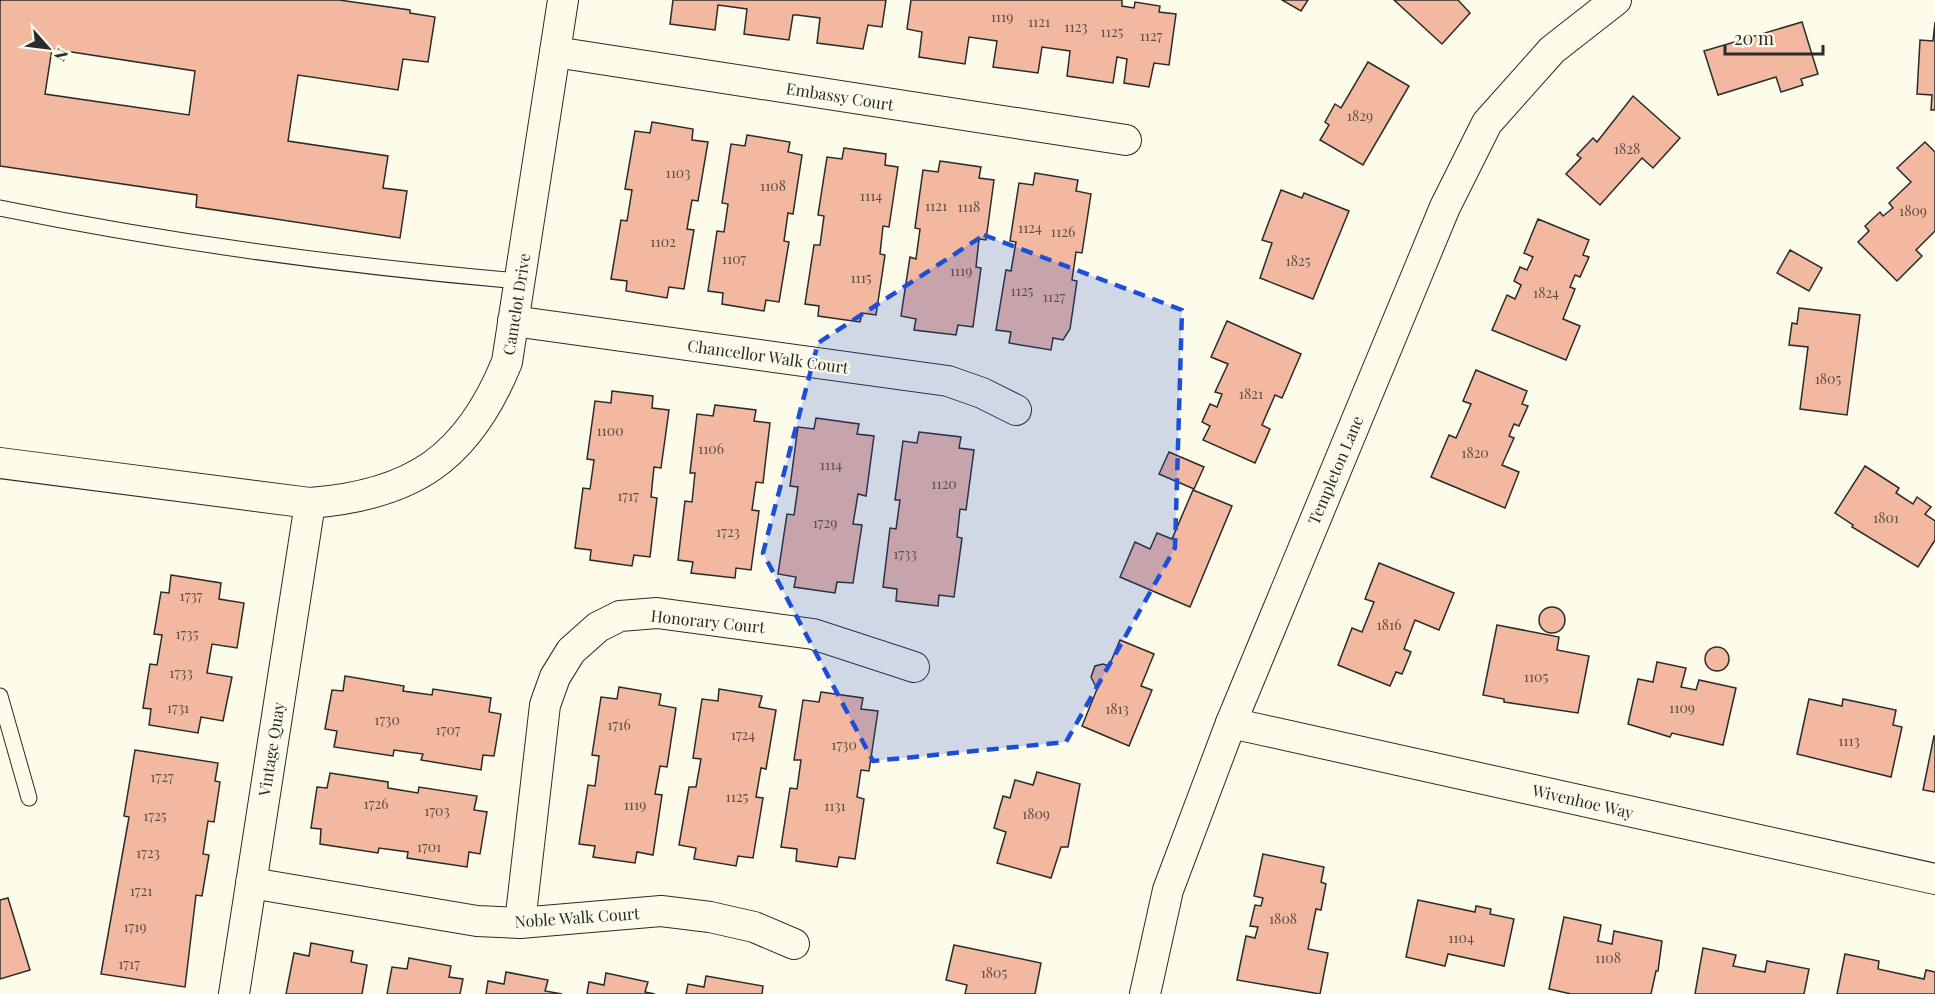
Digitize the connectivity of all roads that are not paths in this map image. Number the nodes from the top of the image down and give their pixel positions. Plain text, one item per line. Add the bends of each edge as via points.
1 (563, 0) edge
2 (1616, 0) edge
3 (555, 52) junction
4 (1126, 140) dead end
5 (0, 208) edge
6 (519, 281) junction
7 (513, 321) junction
8 (1016, 411) dead end
9 (0, 463) edge
10 (310, 503) junction
11 (914, 667) dead end
12 (0, 696) edge
13 (1231, 723) junction
14 (30, 798) dead end
15 (1935, 879) edge
16 (251, 883) junction
17 (520, 923) junction
18 (794, 944) dead end
19 (234, 994) edge
20 (1145, 994) edge

1 - 3 street, Camelot Drive
2 - 13 street, Templeton Lane via 1552,50 1487,123 1445,207
3 - 4 street, Embassy Court
3 - 6 street, Camelot Drive
5 - 6 lane via 231,249
6 - 7 street, Camelot Drive
7 - 8 street, Chancellor Walk Court via 948,381
7 - 10 street, Camelot Drive via 507,362 492,398 470,430 443,458 417,476 382,492 351,500
9 - 10 street, Camelot Drive
10 - 16 street, Vintage Quay
11 - 17 street, Honorary Court via 813,634 657,613 620,616 598,627 572,651 555,676 545,705
12 - 14 lane
13 - 15 street, Wivenhoe Way
13 - 20 street, Templeton Lane via 1168,890
16 - 17 street, Noble Walk Court via 477,921
16 - 19 street, Vintage Quay
17 - 18 street, Noble Walk Court via 661,911 710,916 754,927

